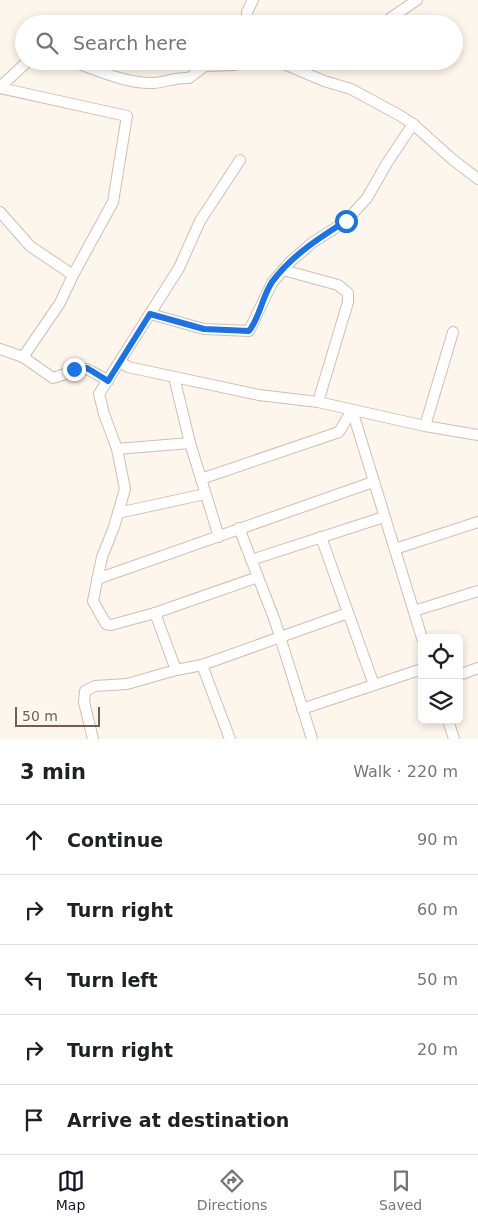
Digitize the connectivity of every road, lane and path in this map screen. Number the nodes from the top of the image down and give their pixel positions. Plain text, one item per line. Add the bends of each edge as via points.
1 (253, 0) edge
2 (417, 0) edge
3 (247, 15) edge
4 (395, 15) edge
5 (18, 70) edge
6 (99, 70) edge
7 (200, 70) edge
8 (298, 70) edge
9 (0, 87) edge
10 (413, 124) junction
11 (240, 160) dead end
12 (478, 178) edge
13 (0, 212) edge
14 (283, 270) junction
15 (72, 274) junction
16 (150, 314) junction
17 (453, 332) dead end
18 (0, 349) edge
19 (23, 357) junction
20 (121, 362) junction
21 (174, 377) junction
22 (108, 381) junction
23 (318, 402) junction
24 (352, 410) junction
25 (425, 426) junction
26 (478, 435) edge
27 (190, 443) junction
28 (117, 449) junction
29 (201, 479) junction
30 (374, 482) junction
31 (205, 494) junction
32 (118, 513) junction
33 (384, 517) junction
34 (478, 522) edge
35 (239, 528) junction
36 (219, 536) junction
37 (321, 537) junction
38 (395, 549) junction
39 (251, 560) junction
40 (258, 577) junction
41 (97, 580) junction
42 (478, 591) edge
43 (414, 611) junction
44 (155, 613) junction
45 (348, 613) junction
46 (421, 634) edge
47 (280, 637) junction
48 (202, 665) junction
49 (478, 668) edge
50 (176, 670) junction
51 (418, 671) edge
52 (463, 674) edge
53 (374, 685) junction
54 (302, 709) junction
55 (449, 724) edge
56 (93, 739) edge
57 (230, 739) edge
58 (312, 739) edge
59 (454, 739) edge

1 - 3 street
2 - 4 street
5 - 9 street
6 - 7 street via 129,80 154,82 189,78
8 - 10 street via 351,88
9 - 15 street via 127,116 113,202
10 - 12 street via 452,160
10 - 14 street via 362,203 346,221 312,243
11 - 16 street via 200,221 179,268
13 - 15 street via 30,246
14 - 16 street via 272,283 252,328 245,332 198,328
14 - 23 street via 338,284 348,293
15 - 19 street via 60,303
16 - 20 street
17 - 25 street
18 - 19 street
19 - 22 street via 54,378 74,369 87,368
20 - 21 street
20 - 22 street
21 - 23 street via 259,395
21 - 27 street
22 - 28 street via 99,394
23 - 24 street
24 - 25 street
24 - 29 street via 340,432
24 - 30 street
25 - 26 street
27 - 28 street
27 - 29 street
28 - 32 street via 125,489
29 - 31 street
30 - 33 street
30 - 35 street
31 - 32 street
31 - 36 street
32 - 41 street
33 - 37 street
33 - 38 street
34 - 38 street
35 - 36 street
35 - 39 street
36 - 41 street
37 - 39 street
37 - 45 street
38 - 43 street
39 - 40 street
40 - 44 street
40 - 47 street
41 - 44 street via 93,601 106,624
42 - 43 street
43 - 46 street
44 - 50 street
45 - 47 street
45 - 53 street
47 - 48 street
47 - 54 street
48 - 50 street
48 - 57 street
49 - 52 street
50 - 56 street via 127,684 95,686 85,691 84,702
51 - 53 street
53 - 54 street
54 - 58 street
55 - 59 street

